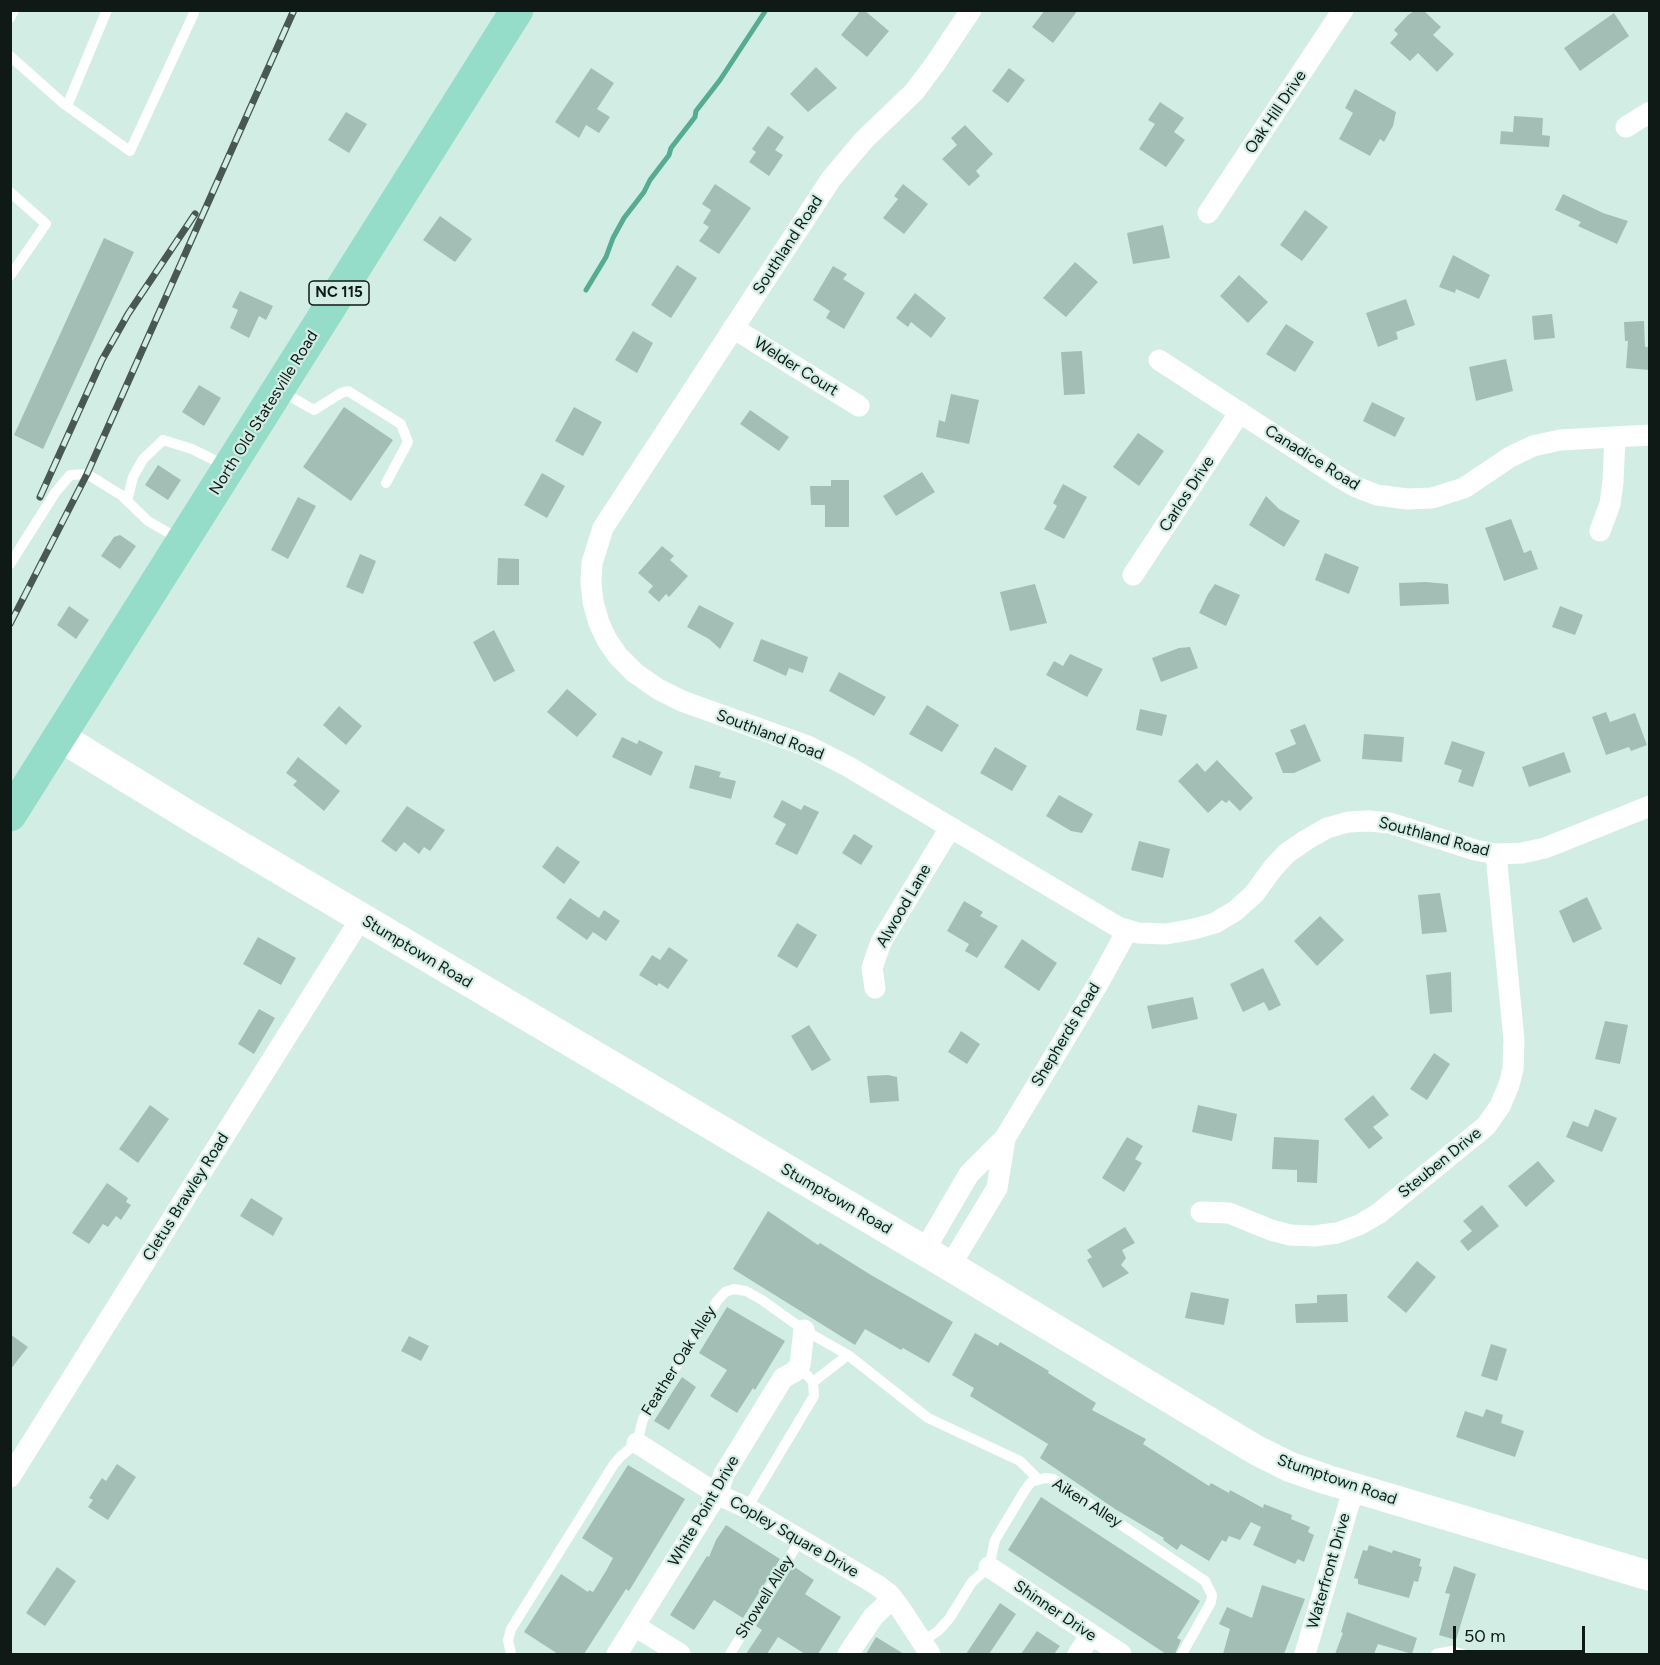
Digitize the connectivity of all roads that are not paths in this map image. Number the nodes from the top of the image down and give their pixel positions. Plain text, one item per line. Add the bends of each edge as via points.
1 (14, 10) edge
2 (107, 10) edge
3 (517, 10) edge
4 (971, 10) edge
5 (1343, 10) edge
6 (194, 13) dead end
7 (10, 18) edge
8 (10, 56) edge
9 (67, 106) junction
10 (1650, 112) edge
11 (1626, 128) dead end
12 (10, 192) edge
13 (1208, 213) dead end
14 (10, 276) edge
15 (733, 328) junction
16 (1159, 360) dead end
17 (279, 389) junction
18 (859, 406) dead end
19 (1240, 412) junction
20 (1650, 435) edge
21 (1615, 437) junction
22 (229, 468) junction
23 (386, 483) dead end
24 (127, 501) junction
25 (1600, 531) dead end
26 (183, 541) junction
27 (10, 564) edge
28 (1133, 575) dead end
29 (60, 737) junction
30 (1650, 806) edge
31 (10, 815) edge
32 (950, 828) junction
33 (1496, 854) junction
34 (361, 918) junction
35 (1127, 931) junction
36 (874, 988) dead end
37 (1005, 1138) junction
38 (1201, 1212) dead end
39 (924, 1251) junction
40 (950, 1266) junction
41 (804, 1330) junction
42 (848, 1355) junction
43 (803, 1377) junction
44 (637, 1443) junction
45 (10, 1477) edge
46 (1038, 1479) junction
47 (1354, 1488) junction
48 (717, 1494) junction
49 (747, 1508) junction
50 (800, 1540) junction
51 (989, 1567) junction
52 (1650, 1576) edge
53 (892, 1599) junction
54 (635, 1626) junction
55 (1091, 1635) junction
56 (926, 1648) edge
57 (511, 1654) edge
58 (617, 1654) edge
59 (681, 1654) edge
60 (730, 1654) edge
61 (848, 1654) edge
62 (1078, 1654) edge
63 (1121, 1654) edge
64 (1182, 1654) edge
65 (1305, 1654) edge
66 (1436, 1654) edge
67 (1463, 1654) edge

1 - 7 lane
2 - 9 lane
3 - 17 main road, North Old Statesville Road / NC 115
4 - 15 street, Southland Road via 914,92 864,140 831,179
5 - 13 street, Oak Hill Drive
6 - 9 lane via 130,151
8 - 9 lane
10 - 11 street
12 - 14 lane via 46,224
15 - 18 street, Welder Court
15 - 32 street, Southland Road via 603,528 591,582 599,623 618,656 658,689 810,747
16 - 19 street, Canadice Road
17 - 22 main road, North Old Statesville Road / NC 115
17 - 23 lane via 314,410 348,391 401,424 408,442
19 - 21 street, Canadice Road via 1356,487 1407,499 1432,498 1464,488 1533,447 1560,440
19 - 28 street, Carlos Drive
20 - 21 street, Canadice Road
21 - 25 street via 1614,482
22 - 24 lane via 218,460 163,440 143,459
22 - 26 main road, North Old Statesville Road / NC 115
24 - 26 lane via 148,521
24 - 27 lane via 87,474 70,475
26 - 29 main road, North Old Statesville Road / NC 115
29 - 31 main road, North Old Statesville Road / NC 115
29 - 34 street, Stumptown Road
30 - 33 street, Southland Road via 1545,848
32 - 35 street, Southland Road
32 - 36 street, Alwood Lane via 881,942 872,968
33 - 35 street, Southland Road via 1390,823 1348,822 1327,828 1287,853 1254,894 1215,923 1166,934
33 - 38 street, Steuben Drive via 1514,1040 1513,1069 1500,1106 1486,1126 1378,1214 1337,1233 1290,1235 1229,1213
34 - 39 street, Stumptown Road
34 - 45 street, Cletus Brawley Road
35 - 37 street, Shepherds Road
37 - 39 street, Shepherds Road via 969,1174
37 - 40 street, Shepherds Road via 997,1188
39 - 40 street, Stumptown Road
40 - 47 street, Stumptown Road via 1256,1450 1290,1467
41 - 42 lane, Feather Oak Alley
41 - 43 street, White Point Drive via 800,1365
41 - 44 lane, Feather Oak Alley via 746,1291 725,1292 643,1419
42 - 43 lane
42 - 46 lane, Feather Oak Alley via 928,1418 1020,1461
43 - 48 street, White Point Drive via 783,1378 724,1474
43 - 49 lane, White Point Drive via 814,1396
44 - 48 street, Copley Square Drive
44 - 57 lane via 614,1464 511,1629
46 - 51 lane, Aiken Alley via 1025,1490 995,1540
46 - 64 lane, Aiken Alley via 1053,1479 1205,1581 1211,1602
47 - 52 street, Stumptown Road
47 - 65 street, Waterfront Drive
48 - 49 street, Copley Square Drive
48 - 54 street, White Point Drive
49 - 50 street, Copley Square Drive
50 - 53 street, Copley Square Drive via 877,1585
50 - 60 lane, Showell Alley
51 - 55 street, Shinner Drive
51 - 56 lane via 972,1582
53 - 56 street, Copley Square Drive
53 - 61 street via 873,1617
54 - 58 street, White Point Drive
54 - 59 street
55 - 62 street
55 - 63 street, Shinner Drive
66 - 67 lane

